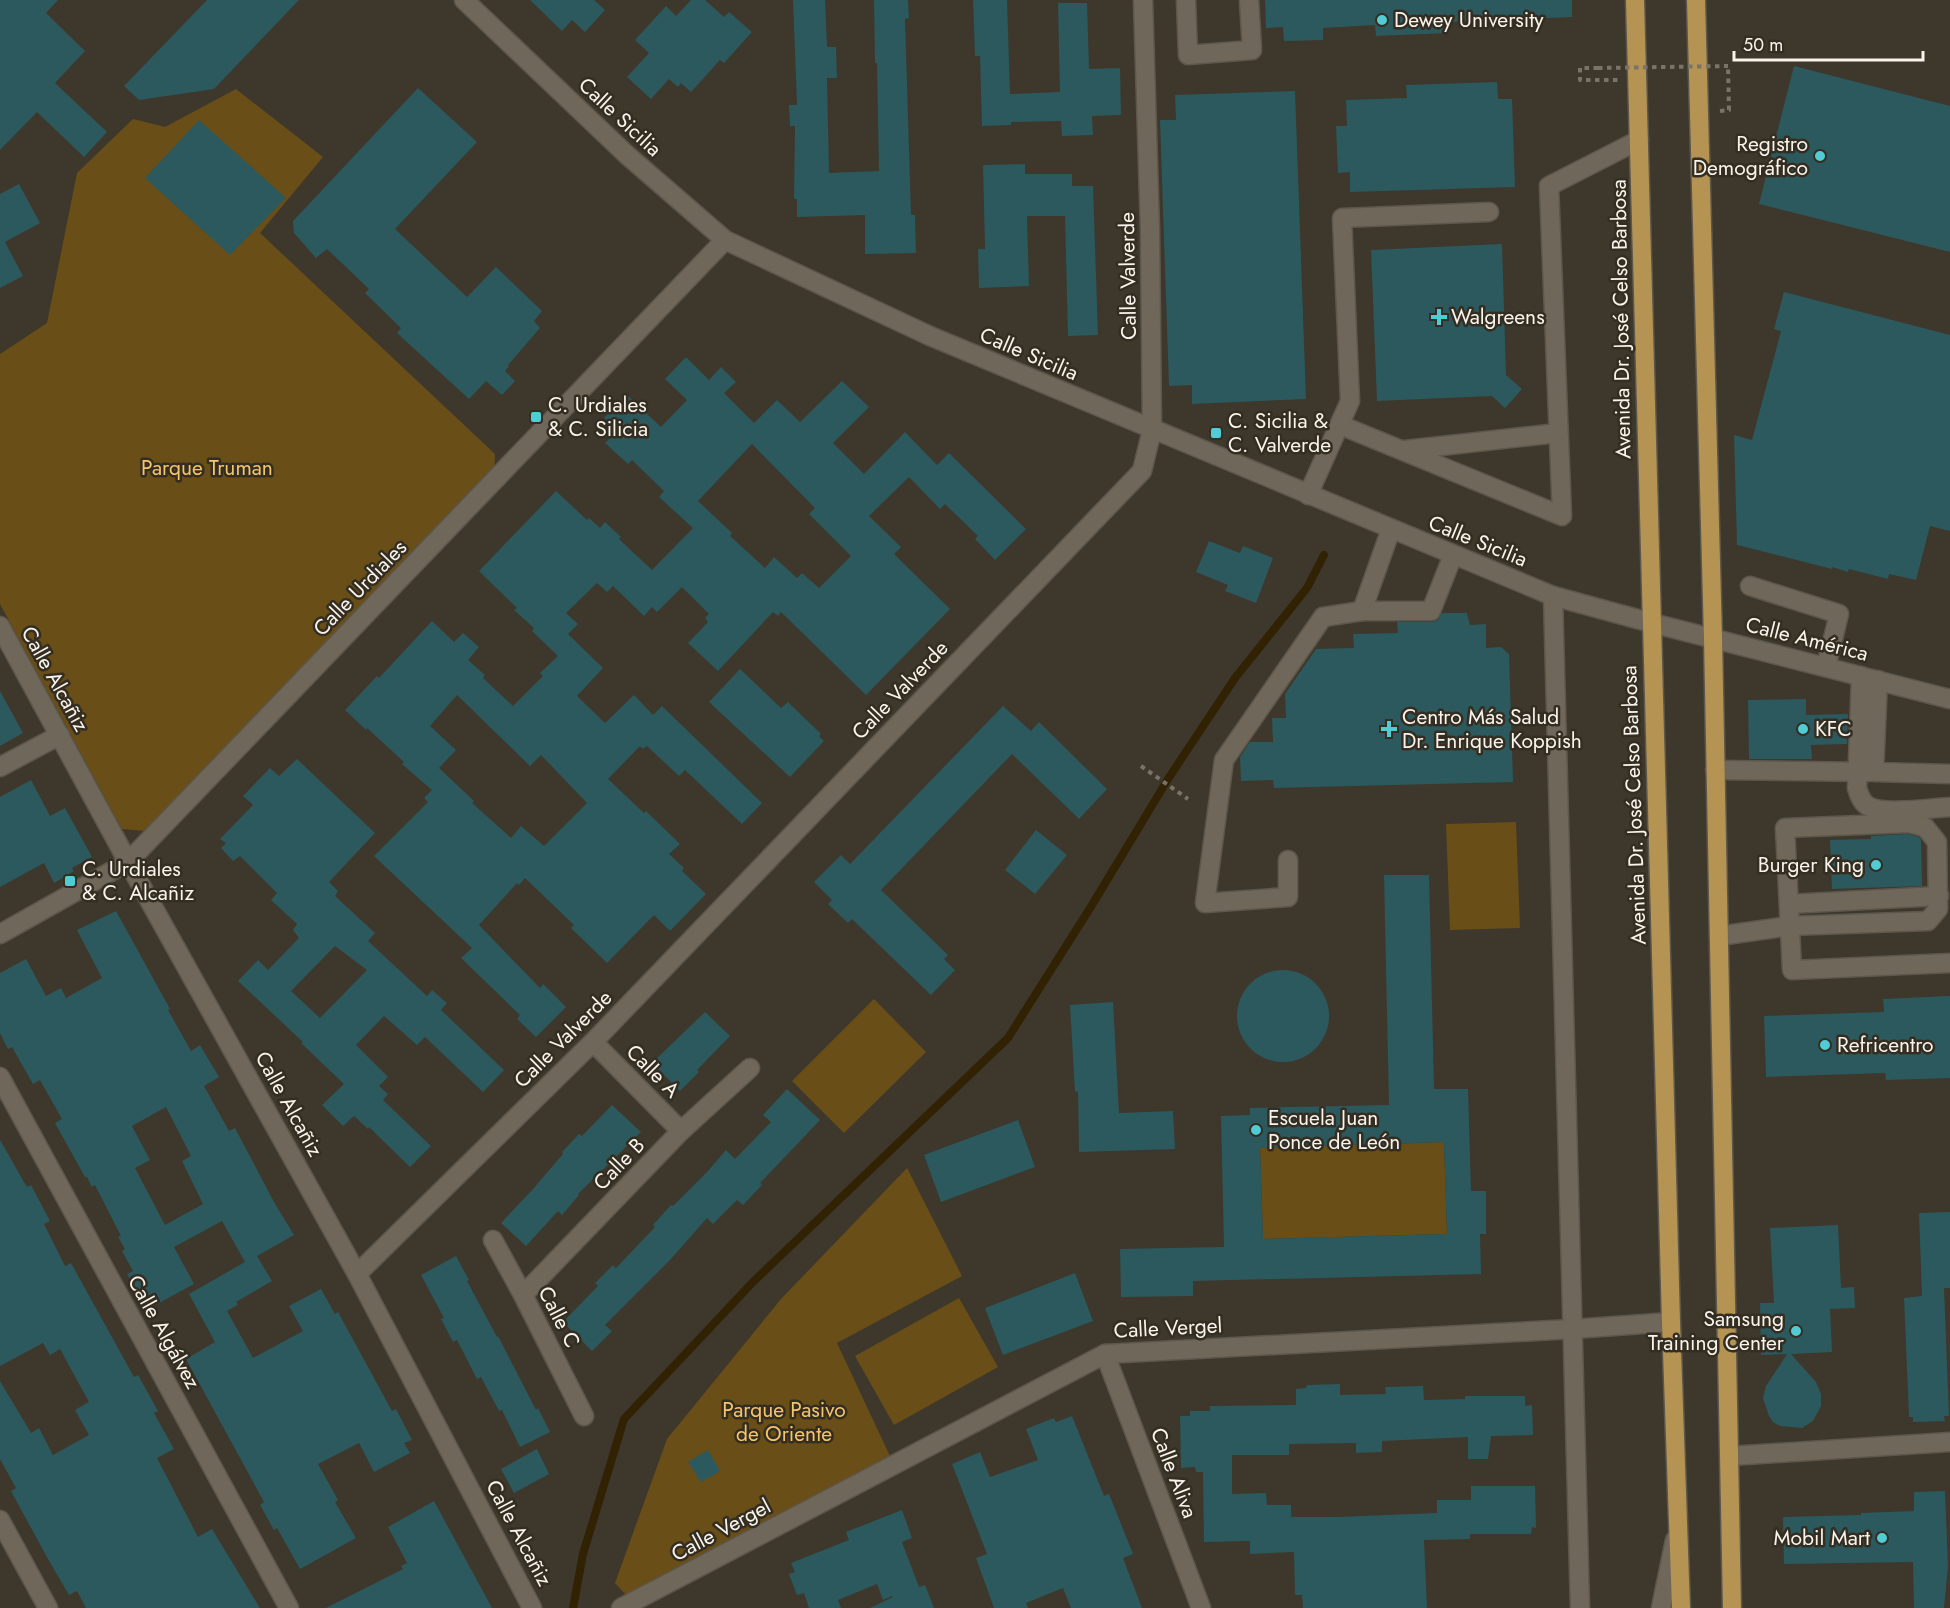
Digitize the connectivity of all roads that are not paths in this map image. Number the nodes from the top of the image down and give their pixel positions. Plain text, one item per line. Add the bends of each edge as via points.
1 (1143, 0) edge
2 (1186, 0) edge
3 (1249, 0) edge
4 (1635, 0) edge
5 (1696, 0) edge
6 (473, 3) edge
7 (1639, 140) junction
8 (1489, 212) dead end
9 (725, 240) junction
10 (1340, 425) junction
11 (1152, 430) junction
12 (1558, 433) junction
13 (1401, 450) junction
14 (1308, 495) junction
15 (1391, 529) junction
16 (1452, 555) junction
17 (1750, 586) dead end
18 (1553, 596) junction
19 (1362, 611) junction
20 (1652, 623) junction
21 (0, 626) edge
22 (1713, 638) junction
23 (1826, 667) junction
24 (1869, 678) junction
25 (1950, 699) edge
26 (60, 735) junction
27 (0, 767) edge
28 (1716, 771) junction
29 (1866, 771) junction
30 (1950, 774) edge
31 (1950, 807) edge
32 (1288, 860) dead end
33 (128, 862) junction
34 (1939, 896) junction
35 (1789, 904) junction
36 (1789, 926) junction
37 (0, 934) edge
38 (1719, 936) junction
39 (1950, 963) edge
40 (593, 1042) junction
41 (750, 1068) dead end
42 (0, 1077) edge
43 (681, 1131) junction
44 (493, 1240) dead end
45 (357, 1274) junction
46 (523, 1295) junction
47 (1671, 1322) junction
48 (1573, 1329) junction
49 (1105, 1354) junction
50 (584, 1416) dead end
51 (1950, 1442) edge
52 (1730, 1456) junction
53 (0, 1520) edge
54 (1677, 1529) junction
55 (48, 1608) edge
56 (289, 1608) edge
57 (532, 1608) edge
58 (621, 1608) edge
59 (1202, 1608) edge
60 (1580, 1608) edge
61 (1661, 1608) edge
62 (1681, 1608) edge
63 (1732, 1608) edge

1 - 11 street, Calle Valverde
2 - 3 street via 1188,55 1252,51
4 - 7 main road, Avenida Dr. José Celso Barbosa
5 - 22 main road
6 - 9 street, Calle Sicilia via 627,155
7 - 12 street via 1549,186
7 - 20 main road, Avenida Dr. José Celso Barbosa
8 - 10 street via 1342,218 1350,401
9 - 11 street, Calle Sicilia via 930,336
9 - 33 street, Calle Urdiales
10 - 13 street
10 - 14 street
11 - 14 street, Calle Sicilia
11 - 40 street, Calle Valverde via 1142,471
12 - 13 street
12 - 13 street via 1562,516
14 - 15 street, Calle Sicilia
15 - 16 street, Calle Sicilia
15 - 19 street
16 - 18 street, Calle Sicilia
16 - 19 street via 1431,611
17 - 23 street via 1839,614
18 - 20 street, Calle Sicilia
18 - 48 street
19 - 32 street via 1323,617 1224,760 1205,903 1288,897
20 - 22 street, Calle América
20 - 47 main road, Avenida Dr. José Celso Barbosa
21 - 26 street, Calle Alcañiz
22 - 23 street, Calle América
22 - 28 main road
23 - 24 street, Calle América
24 - 25 street, Calle América
24 - 29 street
26 - 27 street
26 - 33 street, Calle Alcañiz
28 - 29 street
28 - 38 main road
29 - 30 street
29 - 31 street via 1857,788 1867,807 1880,811
33 - 37 street, Calle Urdiales
33 - 45 street, Calle Alcañiz
34 - 35 street
34 - 35 street via 1937,842 1925,827 1909,823 1785,828
34 - 36 street via 1938,909 1928,921
35 - 36 street
36 - 38 street
36 - 39 street via 1792,970
38 - 52 main road
40 - 43 street, Calle A
40 - 45 street, Calle Valverde
41 - 43 street, Calle B
42 - 56 street, Calle Algálvez
43 - 46 street, Calle B
44 - 46 street, Calle C
45 - 57 street, Calle Alcañiz
46 - 50 street, Calle C
47 - 48 street, Calle Vergel
47 - 54 main road, Avenida Dr. José Celso Barbosa
48 - 49 street, Calle Vergel
48 - 60 street
49 - 58 street, Calle Vergel
49 - 59 street, Calle Aliva
51 - 52 street
52 - 63 main road
53 - 55 street
54 - 61 street
54 - 62 main road, Avenida Dr. José Celso Barbosa

